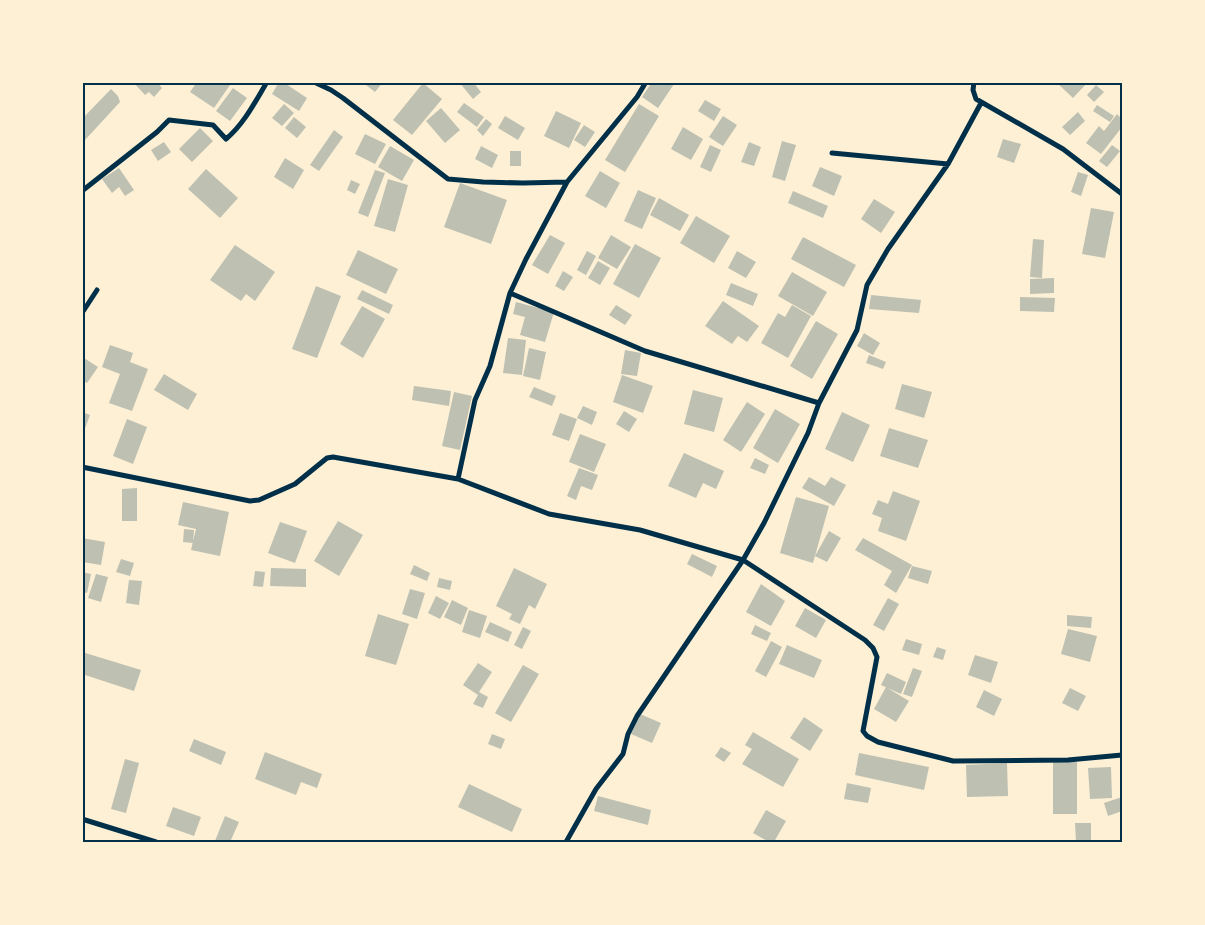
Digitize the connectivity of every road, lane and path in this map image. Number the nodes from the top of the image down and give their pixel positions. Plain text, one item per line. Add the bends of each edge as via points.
1 (268, 82) edge
2 (314, 82) edge
3 (646, 82) edge
4 (974, 82) edge
5 (981, 103) junction
6 (832, 153) dead end
7 (948, 164) junction
8 (567, 182) junction
9 (82, 191) edge
10 (1122, 194) edge
11 (97, 290) dead end
12 (510, 293) junction
13 (82, 313) edge
14 (819, 403) junction
15 (82, 467) edge
16 (458, 479) junction
17 (743, 560) junction
18 (1122, 756) edge
19 (82, 819) edge
20 (156, 842) edge
21 (566, 842) edge

1 - 9 street via 235,132 226,139 213,125 169,120
2 - 8 street via 343,98 448,179
3 - 8 street via 637,98
4 - 5 street via 974,97
5 - 7 street
5 - 10 street via 1063,149
6 - 7 street
7 - 14 street via 888,249 867,285 857,330
8 - 12 street
11 - 13 street
12 - 14 street via 645,351
12 - 16 street via 490,366 475,400
14 - 17 street via 808,433
15 - 16 street via 250,501 295,484 327,458 333,457
16 - 17 street via 549,514 640,530
17 - 18 street via 873,648 877,657 864,731 878,742 953,761
17 - 21 street via 636,716 623,754 596,788
19 - 20 street

